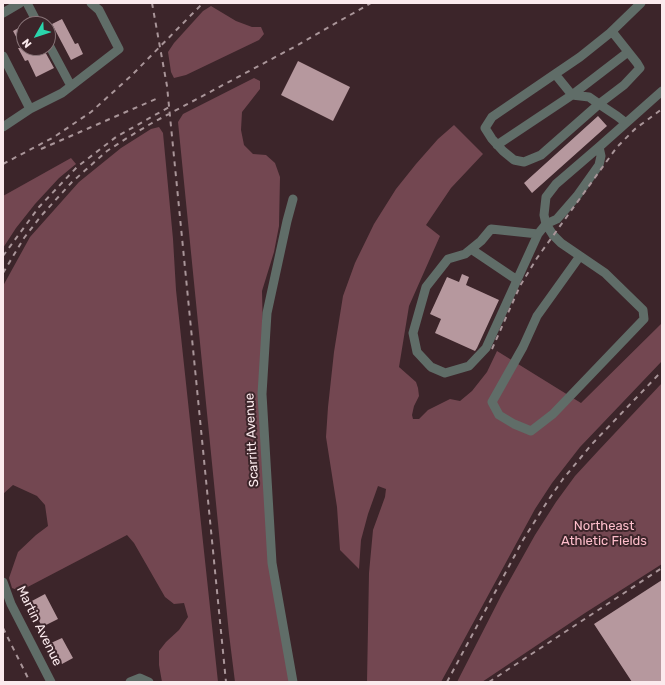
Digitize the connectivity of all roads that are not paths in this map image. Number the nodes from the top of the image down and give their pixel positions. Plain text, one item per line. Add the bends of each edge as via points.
1 (20, 3) edge
2 (27, 3) edge
3 (91, 3) edge
4 (641, 3) edge
5 (3, 13) edge
6 (34, 16) edge
7 (610, 33) junction
8 (628, 52) junction
9 (3, 56) edge
10 (55, 56) edge
11 (555, 74) junction
12 (71, 86) junction
13 (662, 91) edge
14 (572, 95) junction
15 (599, 104) junction
16 (30, 109) junction
17 (626, 123) junction
18 (3, 127) edge
19 (497, 145) junction
20 (599, 146) junction
21 (293, 199) dead end
22 (546, 224) junction
23 (538, 234) junction
24 (471, 249) junction
25 (580, 256) junction
26 (517, 280) junction
27 (3, 582) edge
28 (51, 682) edge
29 (130, 682) edge
30 (149, 682) edge
31 (293, 682) edge

1 - 5 street
2 - 6 street
3 - 12 street via 99,10 119,49
4 - 7 street
7 - 8 street via 614,34
7 - 11 street
8 - 14 street
8 - 15 street via 640,68 624,85
9 - 16 street
10 - 12 street
11 - 14 street
11 - 19 street via 492,116 485,128
12 - 16 street
13 - 17 street
14 - 15 street via 589,97
14 - 19 street
15 - 17 street
15 - 19 street via 541,155 524,162 514,160
16 - 18 street
17 - 20 street
20 - 22 street via 599,165 557,219
20 - 22 street via 556,184 546,198
21 - 31 street, Scarritt Avenue via 267,313 262,394 272,563
22 - 23 street
22 - 25 street via 561,243
23 - 24 street via 491,229
23 - 26 street
24 - 26 street
24 - 26 street via 465,254 448,259 426,287 413,333 417,352 431,367 445,373 469,366 473,362 486,348
25 - 25 street via 605,273 643,310 644,319 553,414 532,431 499,415 492,402 537,316
27 - 28 street, Martin Avenue via 11,604
29 - 30 street via 140,678

